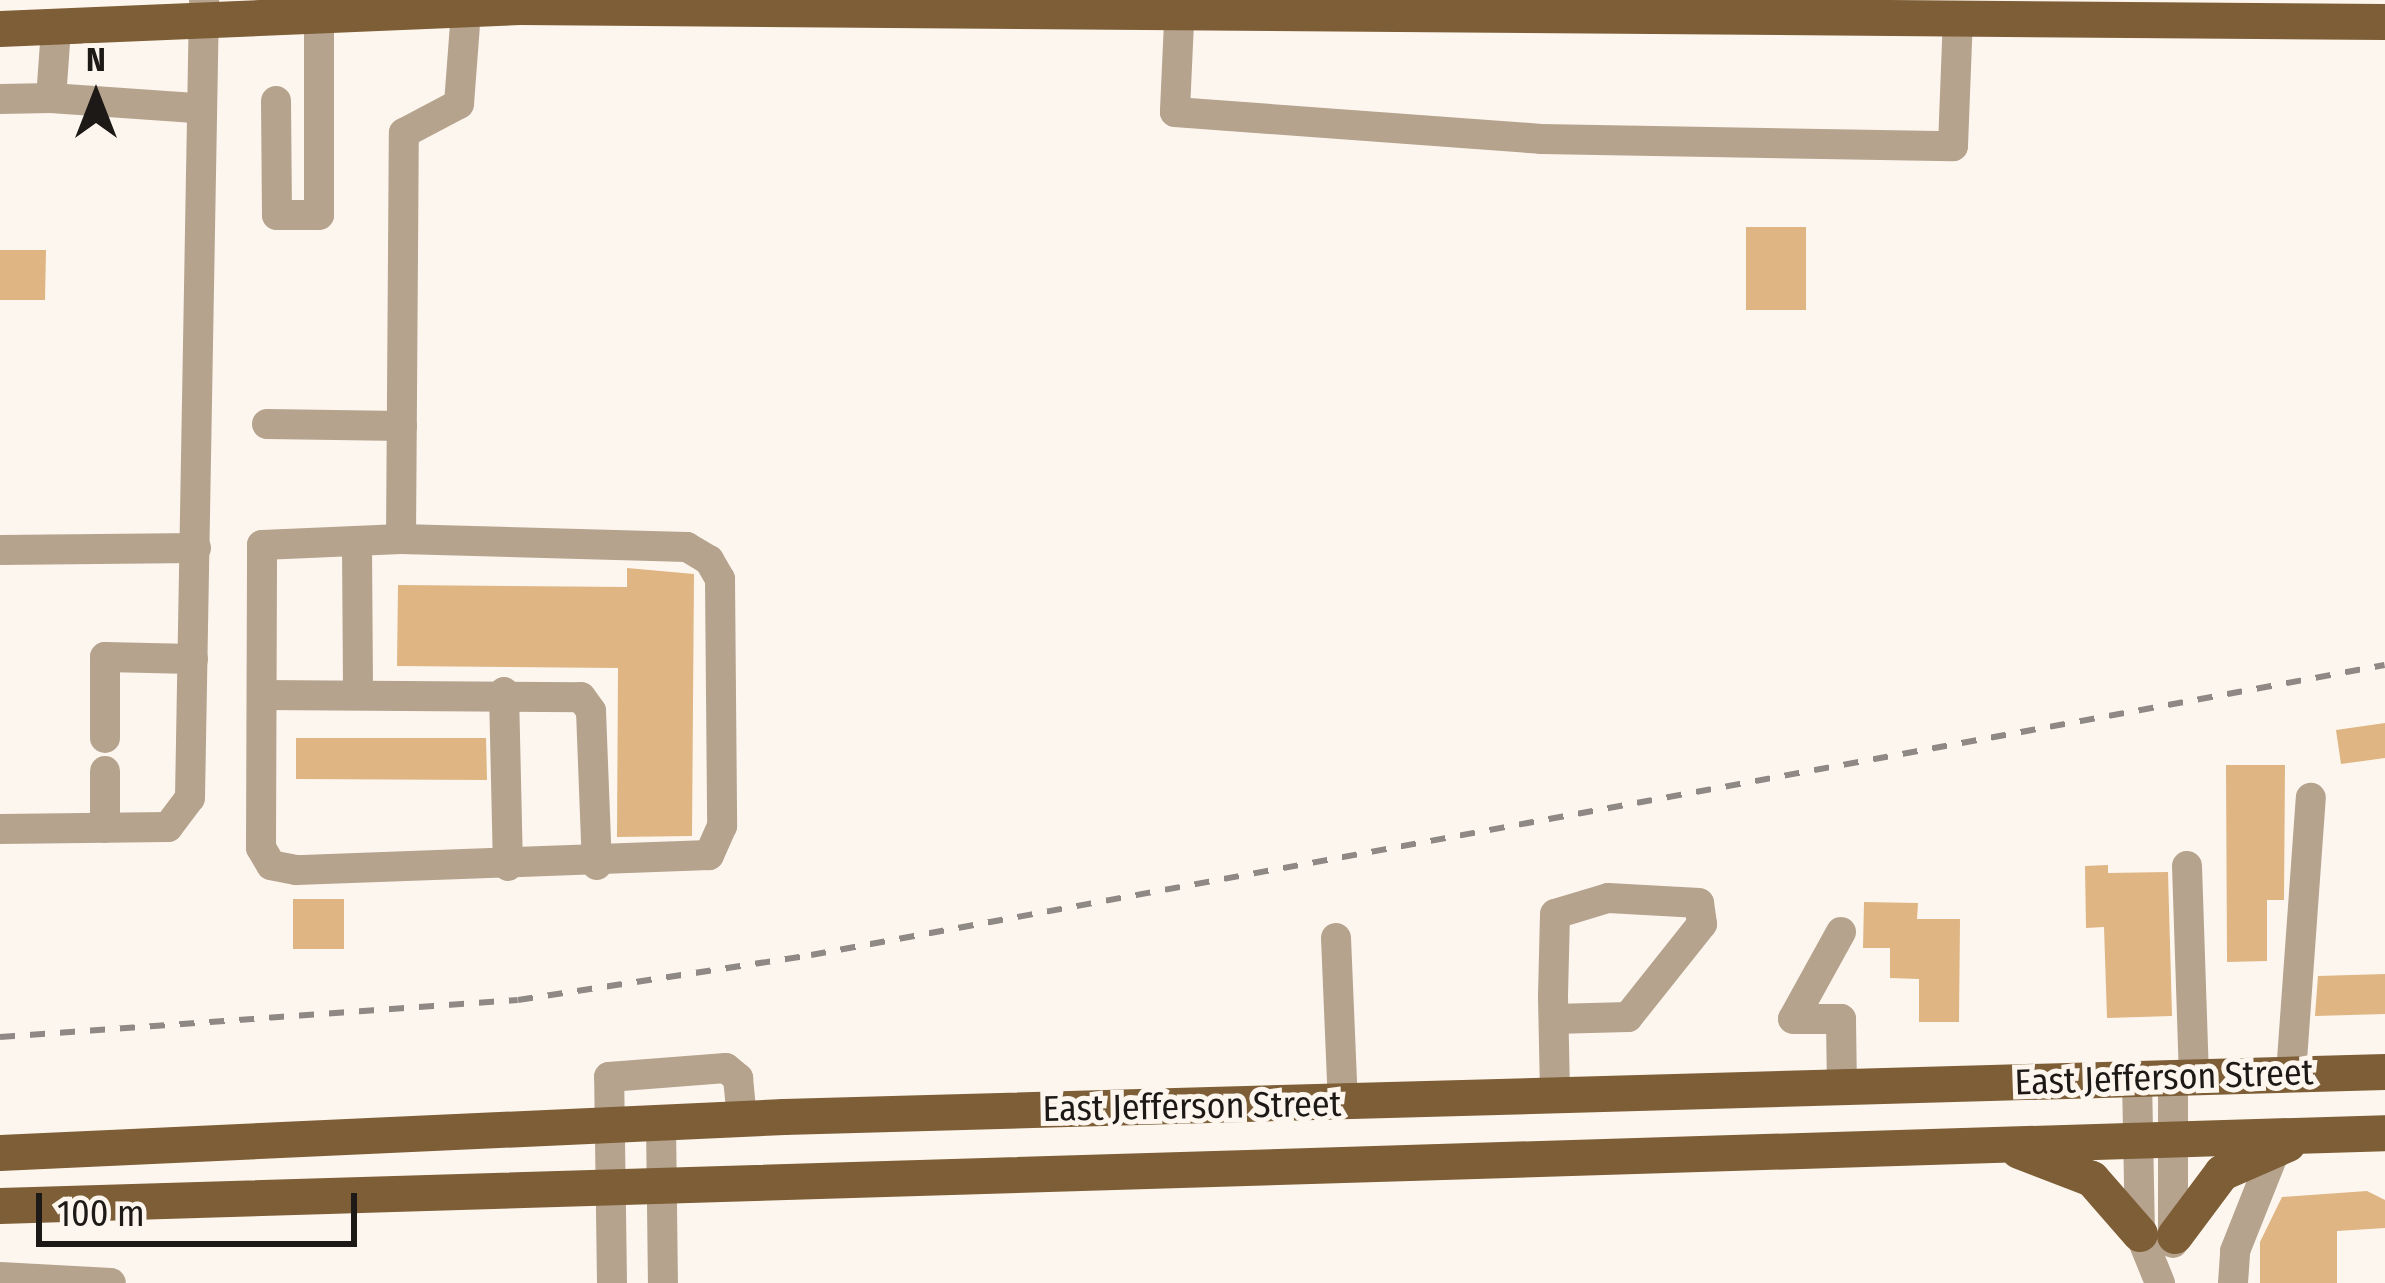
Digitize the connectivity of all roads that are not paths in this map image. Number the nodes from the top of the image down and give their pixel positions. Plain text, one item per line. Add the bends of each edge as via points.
1 (520, 3) edge
2 (858, 5) edge
3 (970, 5) edge
4 (1089, 6) edge
5 (1180, 6) edge
6 (407, 7) edge
7 (1353, 7) edge
8 (1422, 7) edge
9 (1874, 9) edge
10 (466, 10) junction
11 (2163, 10) edge
12 (2320, 10) edge
13 (200, 13) edge
14 (324, 13) edge
15 (1958, 18) junction
16 (2385, 22) edge
17 (0, 29) edge
18 (56, 29) junction
19 (51, 98) junction
20 (0, 99) edge
21 (276, 100) dead end
22 (195, 108) junction
23 (267, 424) dead end
24 (402, 426) junction
25 (401, 538) junction
26 (358, 546) junction
27 (196, 548) junction
28 (0, 550) edge
29 (194, 659) junction
30 (504, 692) junction
31 (262, 694) junction
32 (358, 694) junction
33 (105, 738) dead end
34 (105, 771) dead end
35 (2311, 798) dead end
36 (105, 827) junction
37 (0, 829) edge
38 (598, 865) junction
39 (508, 866) junction
40 (2187, 866) dead end
41 (1841, 932) dead end
42 (1336, 938) dead end
43 (1561, 1019) junction
44 (2385, 1072) edge
45 (2291, 1074) junction
46 (2168, 1078) junction
47 (1842, 1087) junction
48 (1563, 1094) junction
49 (1343, 1104) junction
50 (742, 1119) junction
51 (661, 1123) junction
52 (607, 1127) junction
53 (2385, 1132) edge
54 (2313, 1136) junction
55 (2175, 1138) junction
56 (2138, 1139) junction
57 (1993, 1142) junction
58 (2276, 1148) junction
59 (0, 1153) edge
60 (663, 1178) junction
61 (609, 1180) junction
62 (0, 1206) edge
63 (2157, 1235) junction
64 (0, 1277) edge
65 (111, 1283) edge
66 (612, 1283) edge
67 (663, 1283) edge
68 (2160, 1283) edge
69 (2234, 1283) edge

1 - 2 main road
1 - 10 main road
2 - 3 main road
3 - 4 main road
4 - 5 main road
5 - 7 main road
5 - 15 street via 1175,112 1541,139 1953,146
6 - 10 main road
6 - 14 main road
7 - 8 main road
8 - 9 main road
9 - 15 main road
10 - 24 street via 459,104 404,133
11 - 12 main road
11 - 15 main road
12 - 16 main road
13 - 14 main road
13 - 18 main road
13 - 22 street
14 - 21 street via 319,215 277,215
17 - 18 main road
18 - 19 street
19 - 20 street
19 - 22 street
22 - 27 street
23 - 24 street
24 - 25 street
25 - 26 street
25 - 38 street via 687,548 709,560 720,579 722,826 709,855
26 - 31 street via 262,545
26 - 32 street
27 - 28 street
27 - 29 street
29 - 33 street via 105,656
29 - 36 street via 190,798 168,827
30 - 32 street
30 - 38 street via 563,692 591,711
30 - 39 street
31 - 32 street
31 - 39 street via 261,848 271,865
34 - 36 street
35 - 45 street
36 - 37 street
38 - 39 street
40 - 46 street
41 - 47 street via 1793,1019 1841,1019
42 - 49 street
43 - 43 street via 1628,1017 1702,924 1699,902 1567,902 1555,914
43 - 48 street
44 - 45 main road, East Jefferson Street
45 - 46 main road, East Jefferson Street
46 - 47 main road, East Jefferson Street
46 - 55 street
46 - 56 street
47 - 48 main road, East Jefferson Street
48 - 49 main road, East Jefferson Street
49 - 50 main road, East Jefferson Street
50 - 51 main road, East Jefferson Street
50 - 52 street via 738,1078 726,1068 621,1072 605,1084
51 - 52 main road, East Jefferson Street
51 - 60 street
52 - 59 main road, East Jefferson Street
52 - 61 street
53 - 54 main road, East Jefferson Street
54 - 55 main road, East Jefferson Street
54 - 58 main road
55 - 56 main road, East Jefferson Street
55 - 63 street
56 - 57 main road, East Jefferson Street
56 - 63 street
57 - 60 main road, East Jefferson Street
57 - 63 main road via 2092,1179
58 - 63 main road via 2222,1173
58 - 69 street via 2234,1250
60 - 61 main road, East Jefferson Street
60 - 67 street
61 - 62 main road, East Jefferson Street
61 - 66 street
63 - 68 street
64 - 65 street

